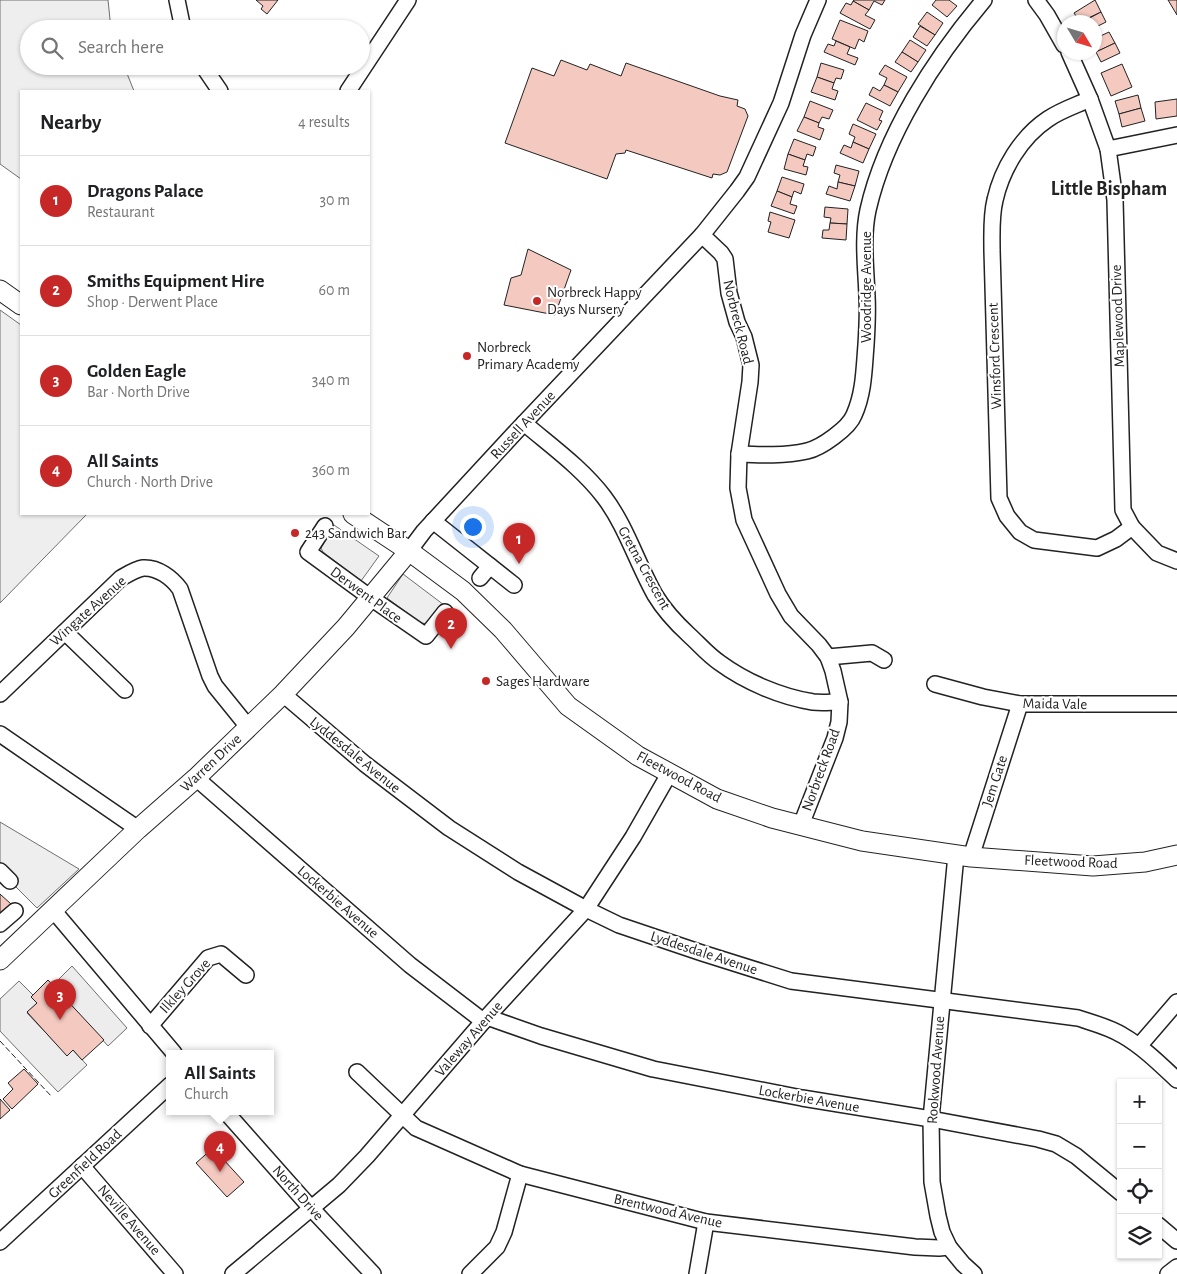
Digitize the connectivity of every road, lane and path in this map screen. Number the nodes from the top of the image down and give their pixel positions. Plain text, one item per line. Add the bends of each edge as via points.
1 (177, 0) edge
2 (408, 0) edge
3 (818, 0) edge
4 (984, 0) edge
5 (1036, 0) edge
6 (181, 20) edge
7 (1057, 33) edge
8 (370, 58) edge
9 (1073, 60) edge
10 (209, 75) edge
11 (359, 75) edge
12 (219, 90) edge
13 (349, 90) edge
14 (1090, 99) junction
15 (1177, 135) edge
16 (1108, 149) junction
17 (702, 235) junction
18 (0, 290) edge
19 (20, 304) edge
20 (524, 423) junction
21 (740, 454) junction
22 (355, 515) edge
23 (433, 521) junction
24 (325, 526) dead end
25 (1132, 527) junction
26 (409, 551) junction
27 (1177, 561) edge
28 (490, 566) junction
29 (480, 578) dead end
30 (514, 584) dead end
31 (370, 598) junction
32 (445, 612) dead end
33 (65, 632) junction
34 (828, 657) junction
35 (884, 660) dead end
36 (935, 684) dead end
37 (125, 690) dead end
38 (0, 694) edge
39 (283, 694) junction
40 (840, 702) junction
41 (1020, 704) junction
42 (1177, 704) edge
43 (249, 728) junction
44 (0, 734) edge
45 (669, 774) junction
46 (196, 778) junction
47 (801, 825) junction
48 (138, 830) junction
49 (1177, 855) edge
50 (964, 856) junction
51 (53, 910) junction
52 (586, 910) junction
53 (14, 911) dead end
54 (0, 924) edge
55 (0, 960) edge
56 (246, 975) dead end
57 (942, 1000) junction
58 (1177, 1002) edge
59 (485, 1019) junction
60 (150, 1026) junction
61 (1139, 1046) junction
62 (171, 1050) edge
63 (357, 1072) dead end
64 (1177, 1080) edge
65 (166, 1089) edge
66 (229, 1115) edge
67 (403, 1116) junction
68 (931, 1119) junction
69 (82, 1166) junction
70 (520, 1174) junction
71 (1117, 1190) edge
72 (310, 1207) junction
73 (706, 1222) junction
74 (1162, 1228) edge
75 (1177, 1241) edge
76 (0, 1242) edge
77 (949, 1246) junction
78 (1177, 1267) edge
79 (175, 1274) edge
80 (234, 1274) edge
81 (373, 1274) edge
82 (470, 1274) edge
83 (697, 1274) edge
84 (974, 1274) edge
85 (1168, 1274) edge

1 - 6 street
2 - 8 street
3 - 17 street via 803,34 781,103 747,177
4 - 21 street, Woodridge Avenue via 920,88 876,180 864,242 868,308 863,388 854,417 832,439 809,451 778,455
5 - 7 street
9 - 14 street, Maplewood Drive
10 - 12 street
11 - 13 street
14 - 16 street, Maplewood Drive
14 - 25 street, Winsford Crescent via 1049,118 1031,133 1015,153 994,201 992,250 999,498 1007,516 1020,532 1034,540 1097,548
15 - 16 street
16 - 25 street, Maplewood Drive via 1115,200 1123,510
17 - 20 street, Russell Avenue
17 - 21 street, Norbreck Road via 725,259 728,293 751,365
18 - 19 main road
20 - 23 street, Russell Avenue
20 - 40 street, Gretna Crescent via 600,492 656,597 672,619 718,662 782,694 814,702
21 - 34 street, Norbreck Road via 738,488 744,520 778,594 792,616
22 - 26 main road, Fleetwood Road
23 - 26 street, Russell Avenue
23 - 28 street
24 - 31 street, Derwent Place via 308,552
25 - 27 street, Maplewood Drive via 1157,553
26 - 31 main road, Warren Drive
26 - 45 main road, Fleetwood Road via 484,610 568,706
28 - 29 street
28 - 30 street
31 - 32 street, Derwent Place via 426,636
31 - 39 main road, Warren Drive
33 - 37 street
33 - 38 street, Wingate Avenue
33 - 43 street, Wingate Avenue via 121,578 133,571 144,568 172,578 180,589 213,681
34 - 35 street via 872,654
34 - 40 street, Norbreck Road
36 - 41 street, Maida Vale
39 - 43 main road, Warren Drive
39 - 52 street, Lyddesdale Avenue via 365,764 449,828
40 - 47 street, Norbreck Road via 835,738
41 - 42 street, Maida Vale
41 - 50 street, Jem Gate
43 - 46 main road, Warren Drive
44 - 48 street
45 - 47 main road, Fleetwood Road via 717,799
45 - 52 street, Valeway Avenue
46 - 48 main road, Warren Drive
46 - 59 street, Lockerbie Avenue via 410,965
47 - 50 main road, Fleetwood Road via 862,841
48 - 51 main road, Warren Drive
49 - 50 main road, Fleetwood Road via 1137,863 1093,866
50 - 57 street, Rookwood Avenue
51 - 55 main road, Warren Drive
51 - 60 street
52 - 57 street, Lyddesdale Avenue via 702,954 791,980
52 - 59 street, Valeway Avenue
53 - 54 street
56 - 60 street, Ilkley Grove via 221,954 208,958
57 - 61 street, Lyddesdale Avenue via 1078,1018 1122,1034
57 - 68 street, Rookwood Avenue
58 - 61 street
59 - 67 street, Valeway Avenue
59 - 68 street, Lockerbie Avenue via 653,1069
60 - 62 street
61 - 64 street, Lyddesdale Avenue
63 - 67 street, Brentwood Avenue
65 - 69 street, Greenfield Road
66 - 72 street, North Drive
67 - 70 street, Brentwood Avenue via 416,1128
67 - 72 street, Valeway Avenue via 339,1185
68 - 71 street, Lockerbie Avenue via 1056,1144 1084,1161
68 - 77 street, Rookwood Avenue via 935,1204
69 - 76 street, Greenfield Road
69 - 79 street, Neville Avenue
70 - 73 street, Brentwood Avenue
70 - 82 street via 504,1232 496,1247
72 - 80 street, Valeway Avenue
72 - 81 street, North Drive
73 - 77 street, Brentwood Avenue via 915,1247
73 - 83 street
74 - 75 street
77 - 84 street, Rookwood Avenue
78 - 85 street

